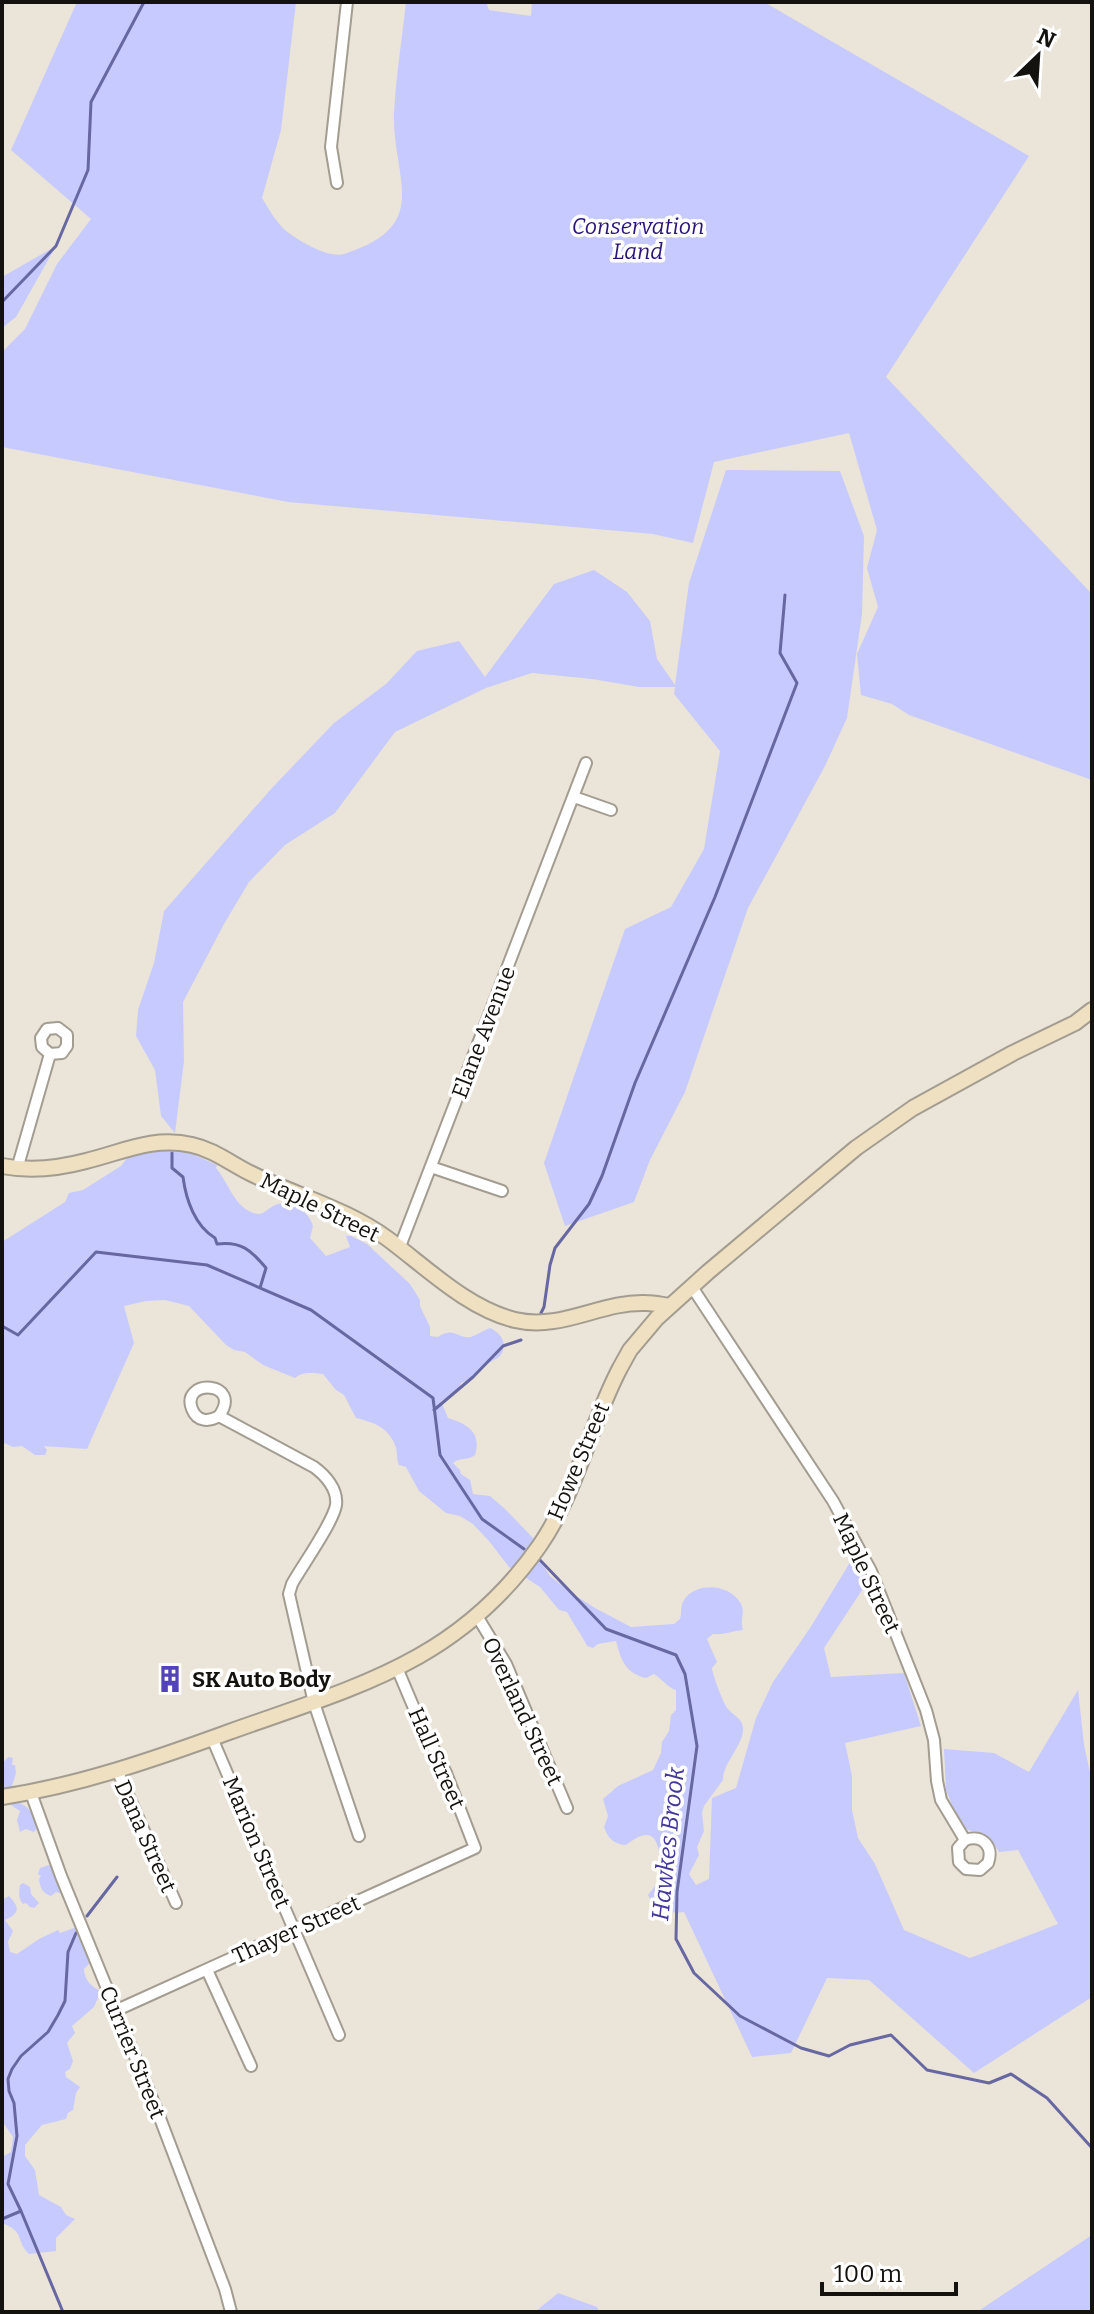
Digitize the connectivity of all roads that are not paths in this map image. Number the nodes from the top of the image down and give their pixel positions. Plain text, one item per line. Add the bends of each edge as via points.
1 (347, 2) edge
2 (337, 183) dead end
3 (586, 763) dead end
4 (574, 797) junction
5 (611, 810) dead end
6 (1092, 1010) edge
7 (50, 1054) dead end
8 (10, 1167) edge
9 (431, 1167) junction
10 (502, 1191) dead end
11 (399, 1249) junction
12 (692, 1287) junction
13 (670, 1306) junction
14 (219, 1416) dead end
15 (477, 1616) junction
16 (397, 1668) junction
17 (314, 1703) junction
18 (212, 1738) junction
19 (117, 1770) junction
20 (31, 1793) junction
21 (2, 1797) edge
22 (567, 1808) dead end
23 (359, 1836) dead end
24 (965, 1840) dead end
25 (475, 1848) joint
26 (176, 1903) dead end
27 (294, 1930) junction
28 (207, 1970) junction
29 (117, 2010) junction
30 (339, 2035) dead end
31 (251, 2066) dead end
32 (231, 2312) edge

1 - 2 street via 331,147
3 - 4 street, Elane Avenue
4 - 5 street
4 - 9 street, Elane Avenue
6 - 12 street, Howe Street via 889,1123
7 - 8 street
8 - 11 street, Maple Street via 84,1162 154,1142 191,1145 351,1217
9 - 10 street
9 - 11 street, Elane Avenue
11 - 13 street, Maple Street via 467,1297 517,1320 565,1321 645,1302
12 - 13 street, Howe Street
12 - 24 street, Maple Street via 833,1501 871,1571 921,1695 934,1740 941,1800
13 - 15 street, Howe Street via 620,1368 541,1543
14 - 17 street via 314,1467 334,1492 336,1505 289,1594
15 - 16 street, Howe Street
15 - 22 street, Overland Street via 506,1664
16 - 17 street, Howe Street
16 - 25 street, Hall Street
17 - 18 street, Howe Street
17 - 23 street
18 - 19 street, Howe Street
18 - 27 street, Marion Street
19 - 20 street, Howe Street
19 - 26 street, Dana Street
20 - 21 street, Howe Street
20 - 29 street, Currier Street
25 - 27 street, Thayer Street
27 - 28 street, Thayer Street
27 - 30 street, Marion Street
28 - 29 street, Thayer Street
28 - 31 street
29 - 32 street, Currier Street

